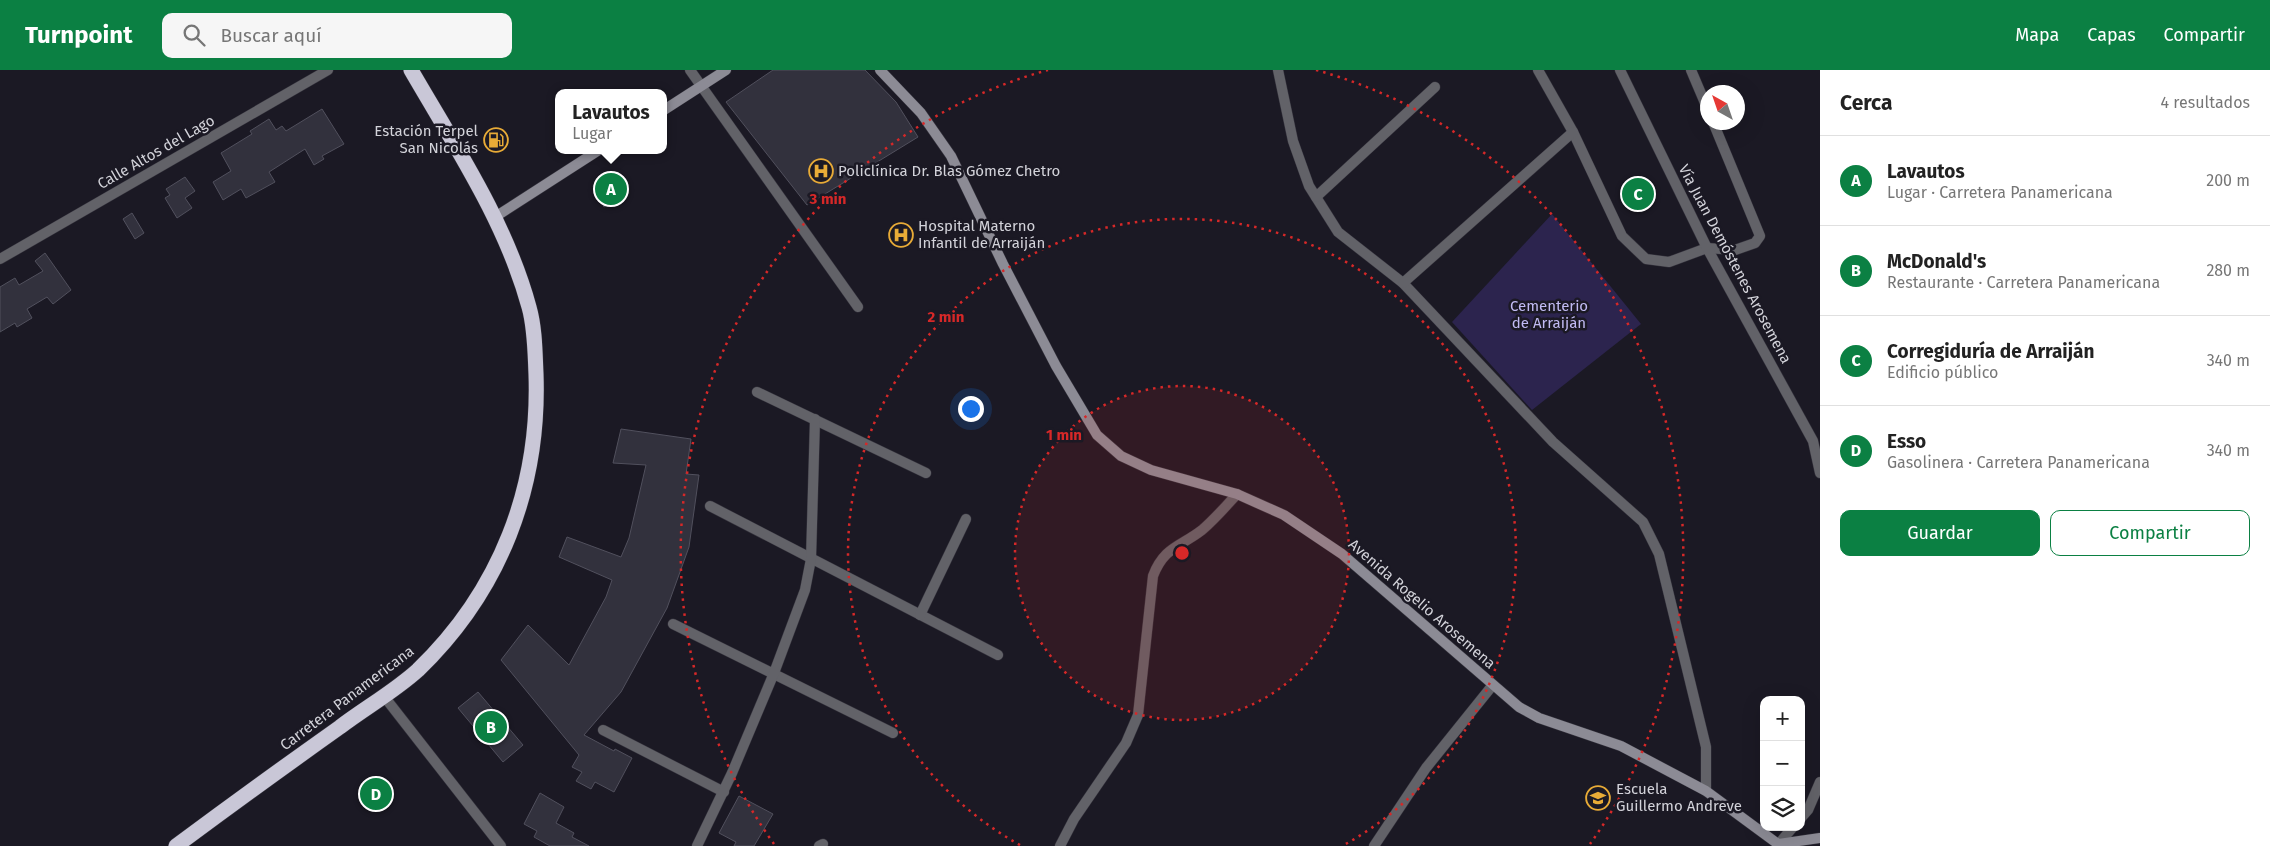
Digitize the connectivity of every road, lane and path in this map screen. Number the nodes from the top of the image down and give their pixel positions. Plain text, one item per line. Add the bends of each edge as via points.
1 (328, 70) edge
2 (411, 70) edge
3 (690, 70) edge
4 (726, 70) edge
5 (880, 70) edge
6 (1278, 70) edge
7 (1538, 70) edge
8 (1620, 70) edge
9 (1691, 70) edge
10 (700, 86) junction
11 (1435, 87) dead end
12 (1700, 91) edge
13 (667, 108) edge
14 (1716, 130) edge
15 (1572, 132) junction
16 (593, 154) edge
17 (1316, 197) junction
18 (495, 217) junction
19 (1707, 248) junction
20 (0, 259) edge
21 (1403, 283) junction
22 (858, 307) dead end
23 (757, 392) dead end
24 (816, 419) junction
25 (926, 473) dead end
26 (1820, 473) edge
27 (1237, 494) junction
28 (710, 506) dead end
29 (966, 519) dead end
30 (810, 559) junction
31 (920, 615) junction
32 (673, 624) dead end
33 (998, 655) dead end
34 (774, 673) junction
35 (1492, 686) junction
36 (383, 695) junction
37 (603, 730) dead end
38 (893, 733) dead end
39 (1820, 782) edge
40 (1706, 791) junction
41 (724, 792) junction
42 (1805, 813) edge
43 (1789, 831) edge
44 (1820, 838) edge
45 (177, 845) edge
46 (1778, 845) edge
47 (501, 846) edge
48 (697, 846) edge
49 (1060, 846) edge
50 (1374, 846) edge

1 - 20 street, Calle Altos del Lago
2 - 18 highway, Carretera Panamericana
3 - 10 street
4 - 10 street
5 - 27 street, Avenida Rogelio Arosemena via 921,113 951,156 1056,366 1097,435 1121,456 1151,470
6 - 17 street via 1293,141
7 - 15 street
8 - 19 street, Vía Juan Demóstenes Arosemena
9 - 12 street
10 - 13 street
10 - 22 street
11 - 17 street
14 - 19 street via 1760,236 1755,243 1735,250
15 - 19 street via 1622,236 1646,259 1669,262
15 - 21 street
16 - 18 street
17 - 21 street via 1338,232
18 - 36 highway, Carretera Panamericana via 528,301 533,334 537,398 527,483 488,582 466,617 416,672
19 - 26 street, Vía Juan Demóstenes Arosemena via 1813,441
21 - 40 street via 1554,442 1642,522 1659,554 1706,747
23 - 24 street
24 - 25 street
24 - 30 street
27 - 35 street, Avenida Rogelio Arosemena via 1284,515 1342,554
27 - 49 street via 1201,530 1159,560 1153,576 1138,715 1126,744 1074,819
28 - 30 street
29 - 31 street
30 - 31 street
30 - 34 street via 805,590
31 - 33 street
32 - 34 street
34 - 38 street
34 - 41 street
35 - 40 street, Avenida Rogelio Arosemena via 1526,711 1621,746
35 - 50 street via 1426,768
36 - 45 highway, Carretera Panamericana
36 - 47 street
37 - 41 street
39 - 42 street
40 - 46 street, Avenida Rogelio Arosemena
41 - 48 street
43 - 46 street
44 - 46 street

